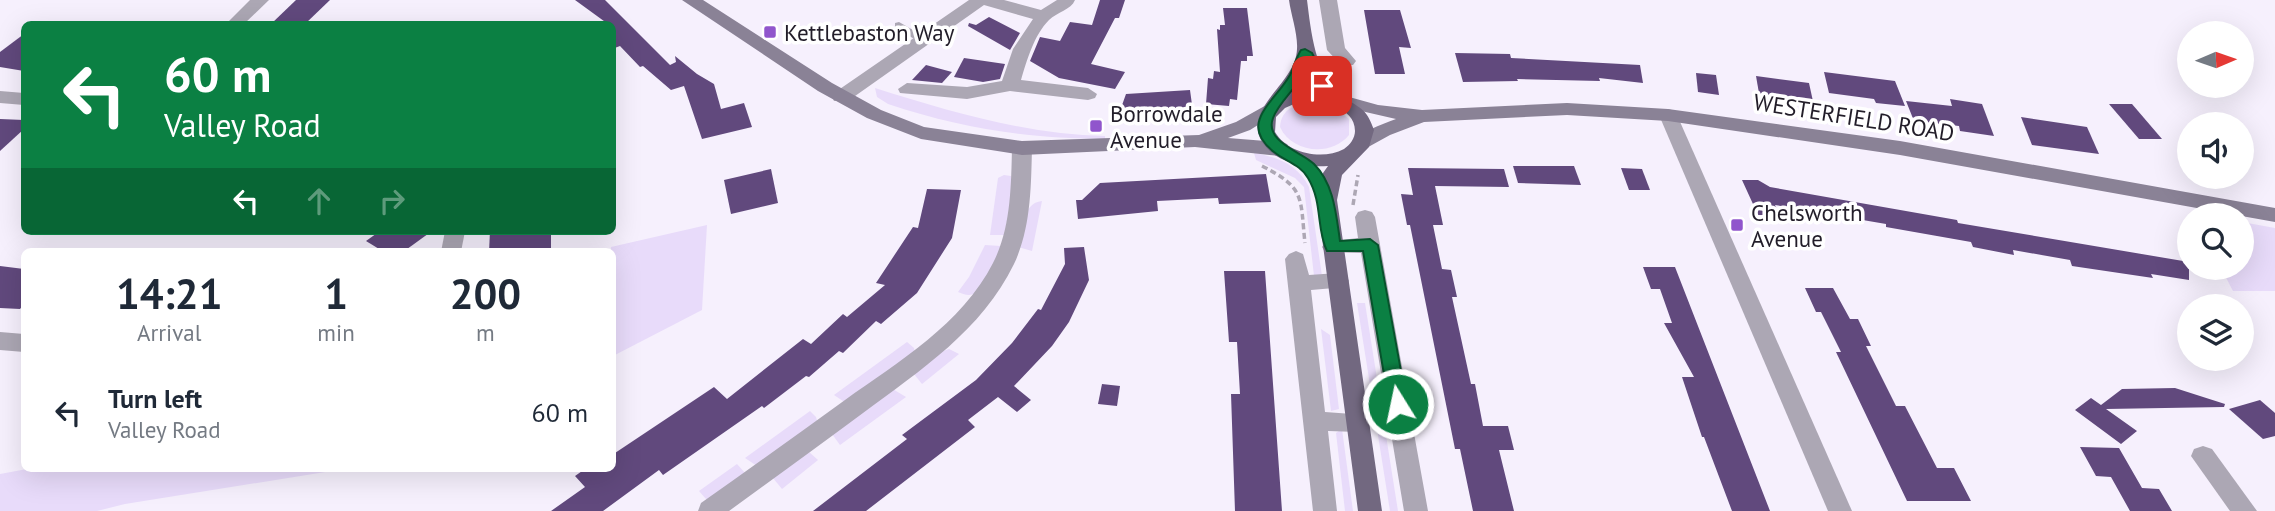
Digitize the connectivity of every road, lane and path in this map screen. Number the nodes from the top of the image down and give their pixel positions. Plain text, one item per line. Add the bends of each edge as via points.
1 (260, 0) edge
2 (691, 0) edge
3 (982, 0) edge
4 (1298, 0) edge
5 (1328, 0) edge
6 (1067, 1) edge
7 (1042, 16) junction
8 (237, 21) edge
9 (899, 25) dead end
10 (923, 40) junction
11 (1335, 42) junction
12 (1304, 47) junction
13 (1347, 61) dead end
14 (1010, 85) junction
15 (907, 89) dead end
16 (1088, 94) dead end
17 (0, 97) edge
18 (841, 97) junction
19 (21, 99) edge
20 (1338, 99) junction
21 (1274, 106) junction
22 (1668, 115) junction
23 (1422, 116) junction
24 (1195, 141) junction
25 (1022, 148) junction
26 (1287, 153) junction
27 (1359, 154) junction
28 (1261, 166) dead end
29 (1326, 201) junction
30 (1359, 214) joint
31 (2275, 215) edge
32 (1370, 245) junction
33 (1332, 247) junction
34 (1301, 253) joint
35 (1338, 281) junction
36 (1299, 282) junction
37 (0, 341) edge
38 (21, 343) edge
39 (1315, 421) junction
40 (1358, 422) junction
41 (2203, 456) dead end
42 (710, 511) edge
43 (1325, 511) edge
44 (1370, 511) edge
45 (1416, 511) edge
46 (1840, 511) edge
47 (2245, 511) edge

1 - 8 street
2 - 18 main road
3 - 7 street
3 - 10 street
4 - 12 main road
5 - 11 street
6 - 7 street
7 - 14 street
9 - 10 lane
10 - 18 street
11 - 12 street
11 - 13 street via 1338,54
12 - 20 main road via 1318,80
12 - 21 main road via 1296,76
14 - 15 street via 967,93
14 - 16 street
17 - 19 street
18 - 25 main road via 921,132
20 - 21 main road via 1303,94
20 - 23 main road, WESTERFIELD ROAD via 1378,111
20 - 27 main road via 1353,108 1366,126
21 - 24 main road via 1242,126
21 - 26 main road via 1265,119 1265,130
22 - 23 main road, WESTERFIELD ROAD via 1567,109
22 - 31 main road, WESTERFIELD ROAD via 1900,148
22 - 46 street
23 - 27 main road, WESTERFIELD ROAD via 1395,125
24 - 25 main road
24 - 26 main road
25 - 42 street via 1019,212 1011,246 975,305 935,347
26 - 27 main road via 1321,161
26 - 29 main road via 1314,173
27 - 29 main road via 1333,173
27 - 30 path via 1354,187
28 - 34 path via 1297,187
29 - 33 main road
30 - 32 street
32 - 33 street
32 - 45 street
33 - 35 main road
34 - 36 street
35 - 36 street
35 - 40 main road
36 - 39 street
37 - 38 street
39 - 40 street
39 - 43 street
40 - 44 main road
41 - 47 street

